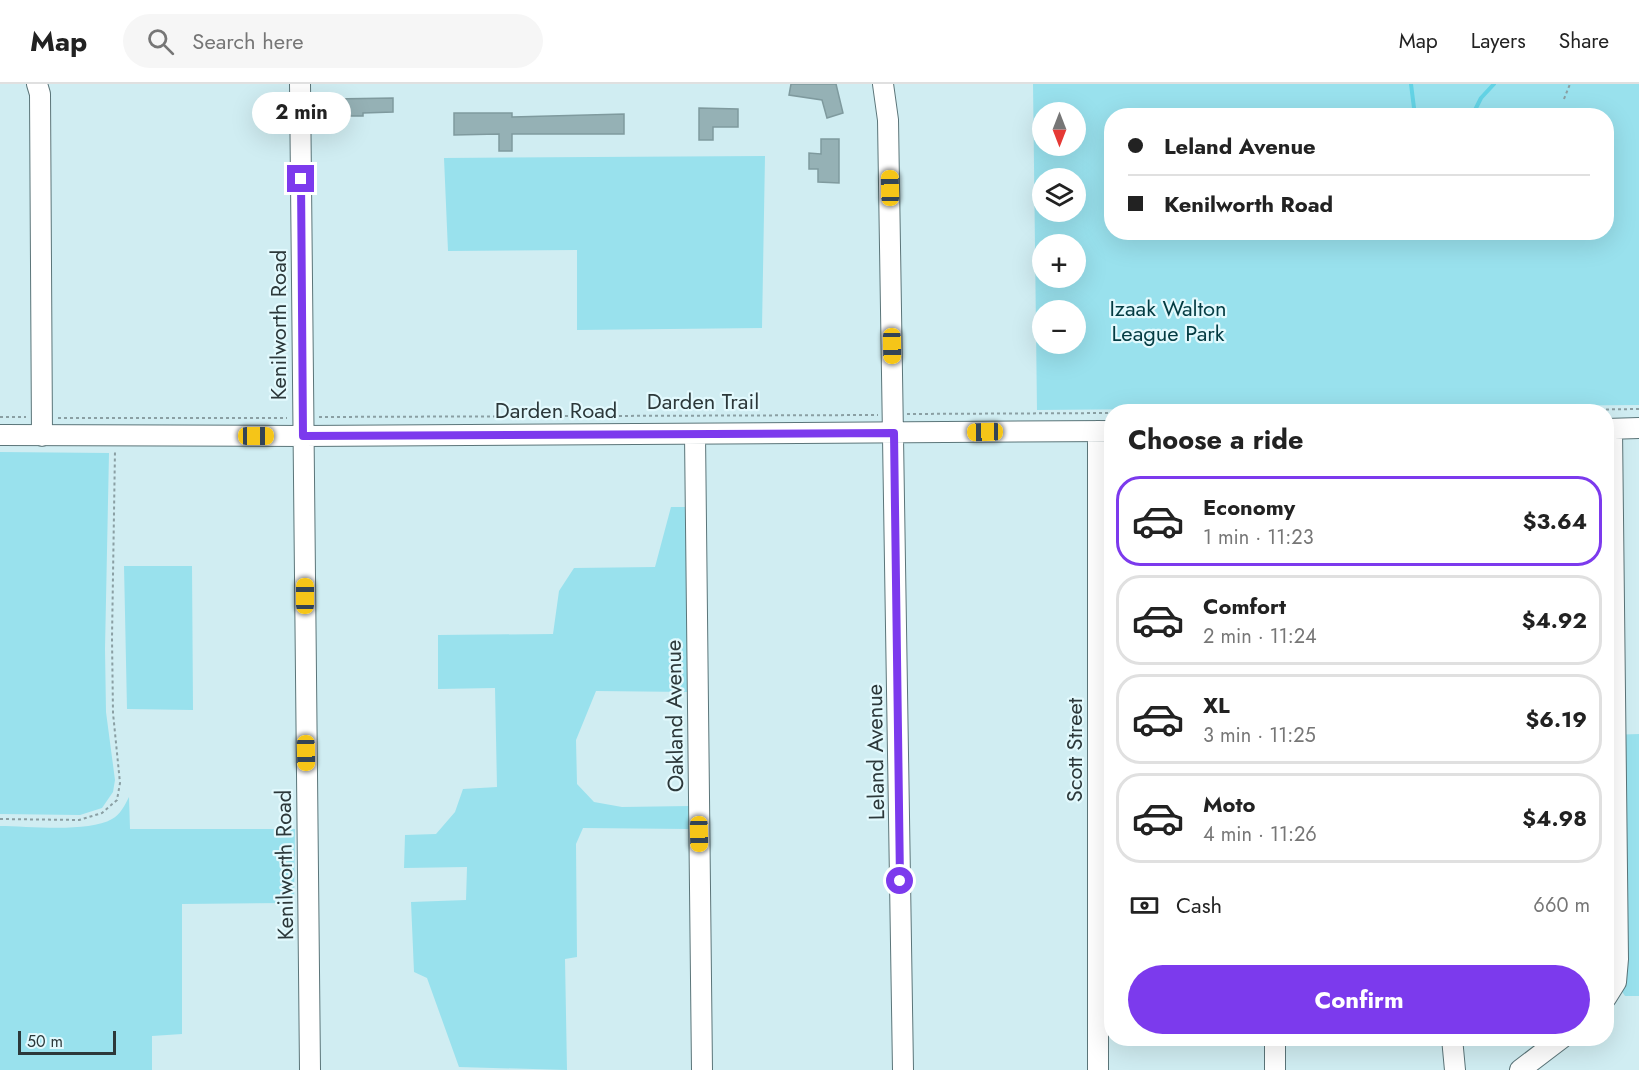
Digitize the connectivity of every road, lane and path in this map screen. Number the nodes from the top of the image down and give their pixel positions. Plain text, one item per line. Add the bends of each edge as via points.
1 (300, 84) edge
2 (883, 84) edge
3 (1569, 84) edge
4 (40, 87) edge
5 (1564, 99) dead end
6 (1614, 410) edge
7 (1639, 410) edge
8 (1104, 413) edge
9 (115, 418) dead end
10 (894, 424) junction
11 (303, 427) junction
12 (1639, 428) edge
13 (1614, 429) edge
14 (1104, 430) edge
15 (695, 434) junction
16 (0, 435) edge
17 (42, 435) junction
18 (116, 448) dead end
19 (1104, 521) edge
20 (1614, 723) edge
21 (0, 819) edge
22 (1614, 985) edge
23 (1275, 1046) edge
24 (1453, 1046) edge
25 (1552, 1046) edge
26 (310, 1070) edge
27 (702, 1070) edge
28 (903, 1070) edge
29 (1098, 1070) edge
30 (1275, 1070) edge
31 (1455, 1070) edge
32 (1520, 1070) edge

1 - 11 street, Kenilworth Road
2 - 10 street, Leland Avenue via 888,120
3 - 5 path
4 - 17 street
6 - 7 path
8 - 10 path, Darden Trail
9 - 11 path, Darden Trail
10 - 11 path, Darden Trail
10 - 14 street, Darden Road
10 - 15 street, Darden Road
10 - 28 street, Leland Avenue
11 - 15 street, Darden Road
11 - 17 street, Darden Road
11 - 26 street, Kenilworth Road
12 - 13 street
15 - 27 street, Oakland Avenue
16 - 17 street, Darden Road
18 - 21 path via 111,638 120,783 117,800 102,813 79,820
19 - 29 street, Scott Street
20 - 22 street via 1618,959
23 - 30 street
24 - 31 street
25 - 32 street

